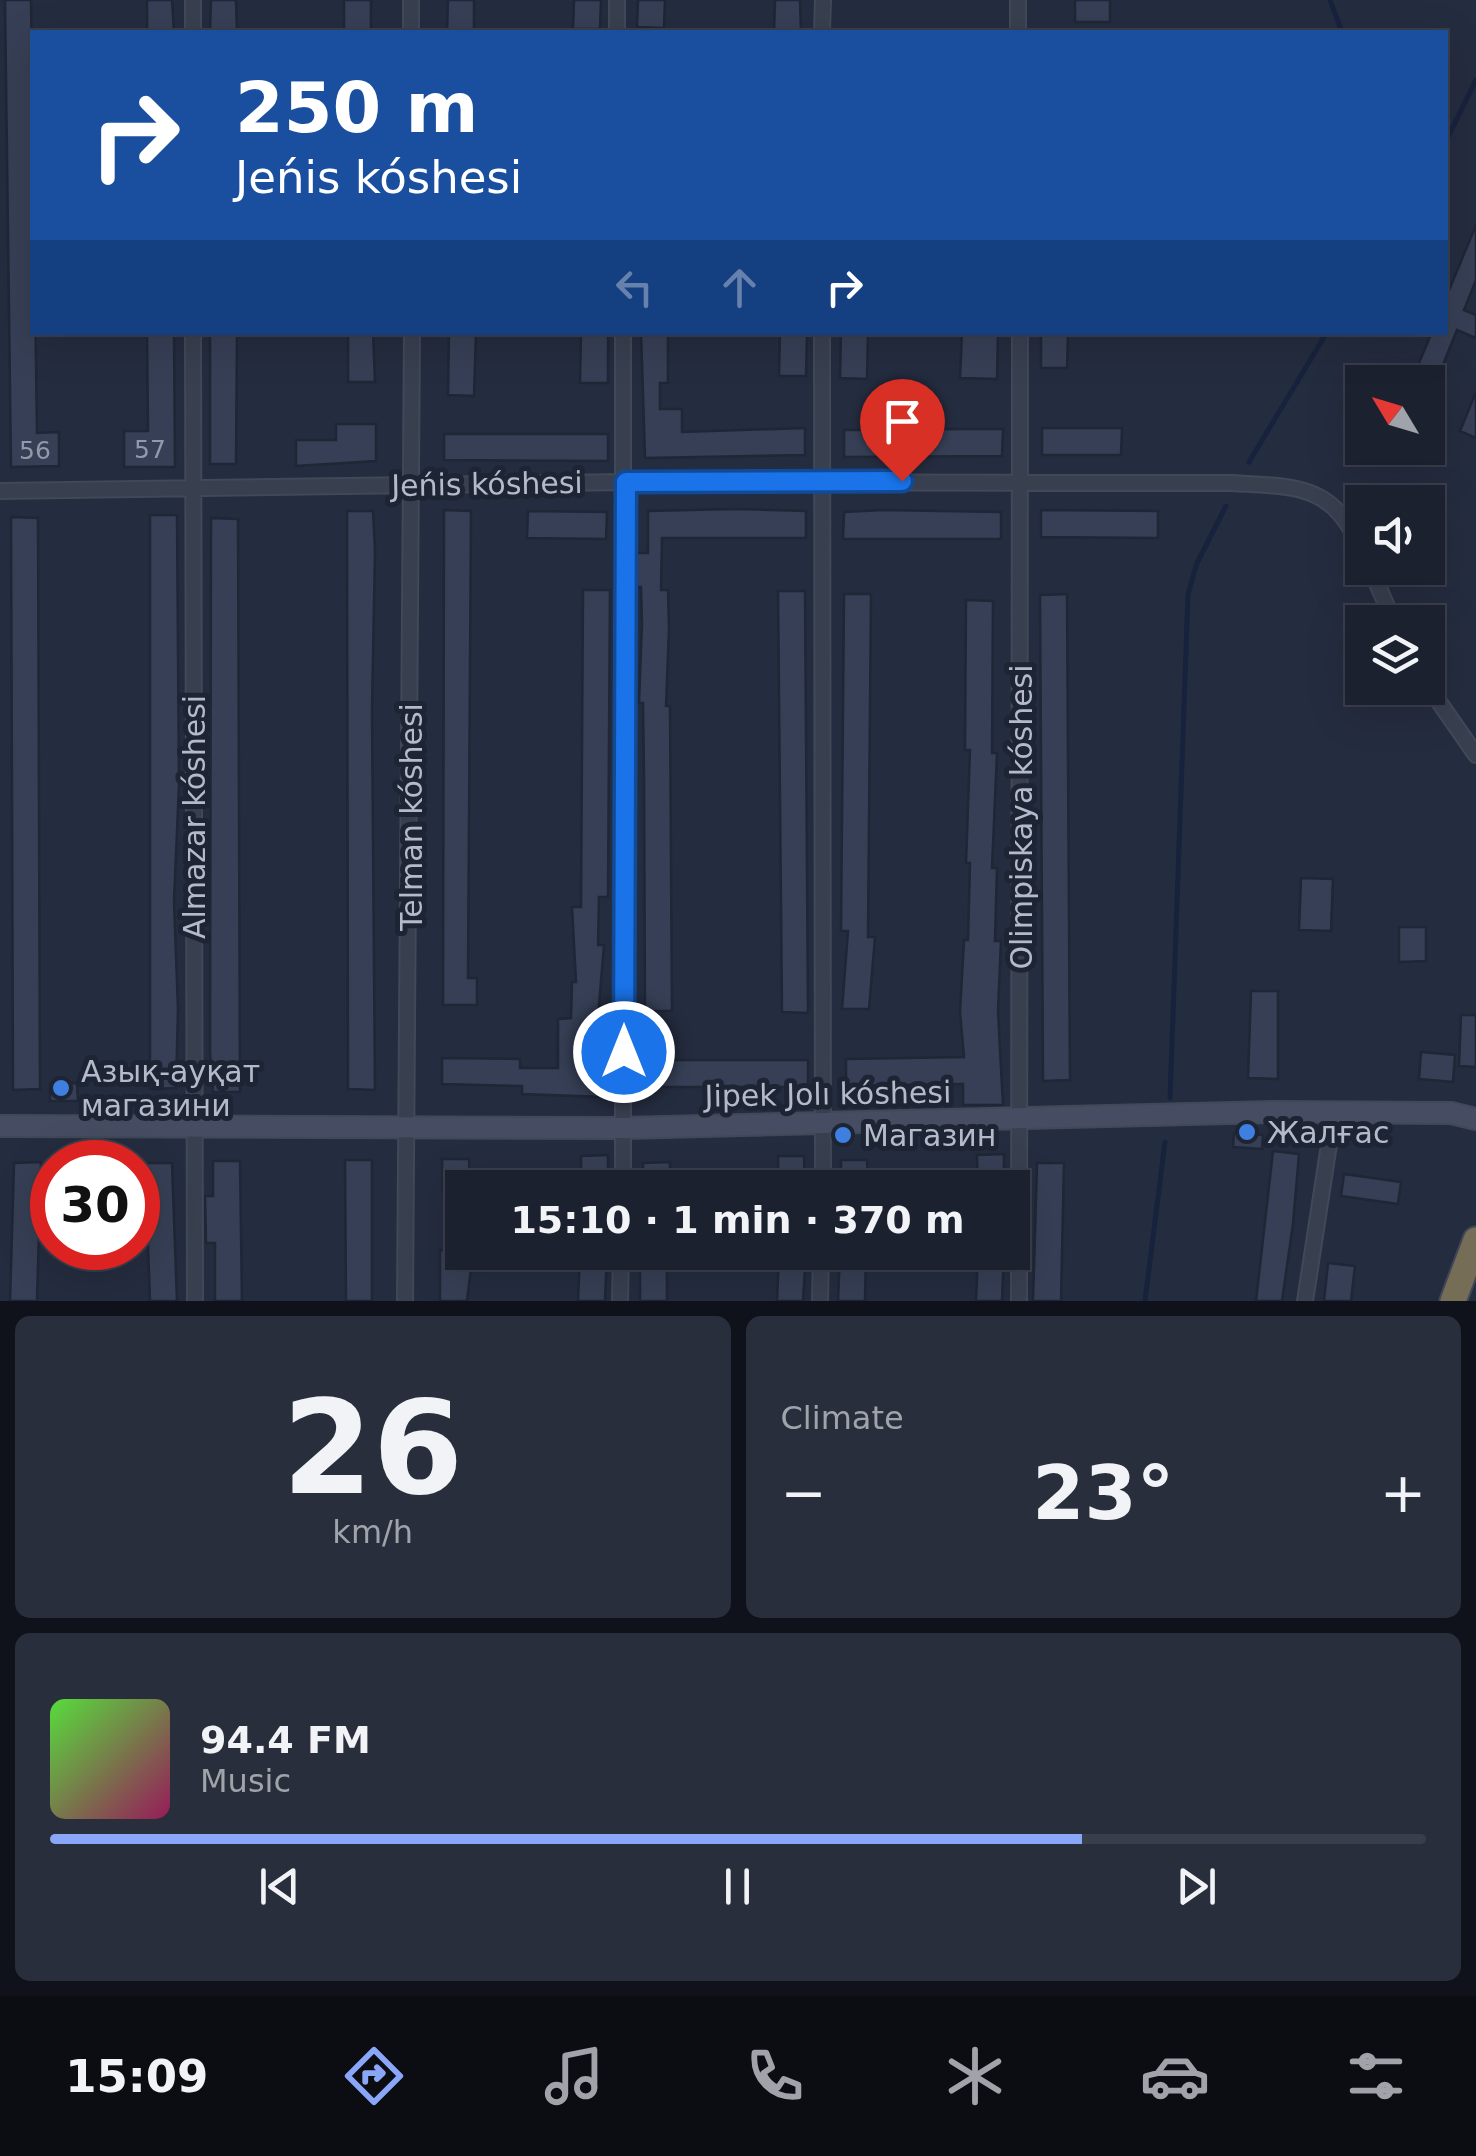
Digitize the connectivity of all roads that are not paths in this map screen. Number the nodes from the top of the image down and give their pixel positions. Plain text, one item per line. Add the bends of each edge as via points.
1 (193, 0) edge
2 (411, 0) edge
3 (616, 0) edge
4 (822, 0) edge
5 (1018, 0) edge
6 (193, 30) edge
7 (411, 30) edge
8 (617, 30) edge
9 (822, 30) edge
10 (1018, 30) edge
11 (193, 335) edge
12 (412, 335) edge
13 (623, 335) edge
14 (822, 335) edge
15 (1020, 335) edge
16 (1021, 481) junction
17 (626, 482) junction
18 (822, 482) junction
19 (193, 485) junction
20 (413, 486) junction
21 (0, 491) edge
22 (1345, 520) edge
23 (1441, 705) edge
24 (1476, 755) edge
25 (1334, 1112) junction
26 (1021, 1120) junction
27 (1476, 1120) edge
28 (824, 1123) junction
29 (0, 1126) edge
30 (195, 1126) junction
31 (409, 1127) junction
32 (624, 1128) junction
33 (623, 1170) edge
34 (823, 1170) edge
35 (1476, 1240) edge
36 (621, 1270) edge
37 (821, 1270) edge
38 (195, 1301) edge
39 (406, 1301) edge
40 (620, 1301) edge
41 (820, 1301) edge
42 (1019, 1301) edge
43 (1305, 1301) edge
44 (1453, 1301) edge

1 - 6 street
2 - 7 street
3 - 8 street
4 - 9 street
5 - 10 street
11 - 19 street, Almazar kóshesi
12 - 20 street, Telman kóshesi
13 - 17 street
14 - 18 street
15 - 16 street, Olimpiskaya kóshesi
16 - 18 street, Jeńis kóshesi
16 - 22 street, Jeńis kóshesi via 1308,488
16 - 26 street, Olimpiskaya kóshesi
17 - 18 street, Jeńis kóshesi
17 - 20 street, Jeńis kóshesi
17 - 32 street
18 - 28 street
19 - 20 street, Jeńis kóshesi
19 - 21 street, Jeńis kóshesi
19 - 30 street, Almazar kóshesi
20 - 31 street, Telman kóshesi
23 - 24 street
25 - 26 street, Jipek Jolı kóshesi
25 - 27 street, Jipek Jolı kóshesi via 1451,1113
25 - 43 street
26 - 28 street, Jipek Jolı kóshesi
26 - 42 street, Olimpiskaya kóshesi
28 - 32 street, Jipek Jolı kóshesi
28 - 34 street
29 - 30 street, Jipek Jolı kóshesi
30 - 31 street, Jipek Jolı kóshesi
30 - 38 street, Almazar kóshesi
31 - 32 street, Jipek Jolı kóshesi
31 - 39 street, Telman kóshesi
32 - 33 street
35 - 44 highway
36 - 40 street
37 - 41 street

